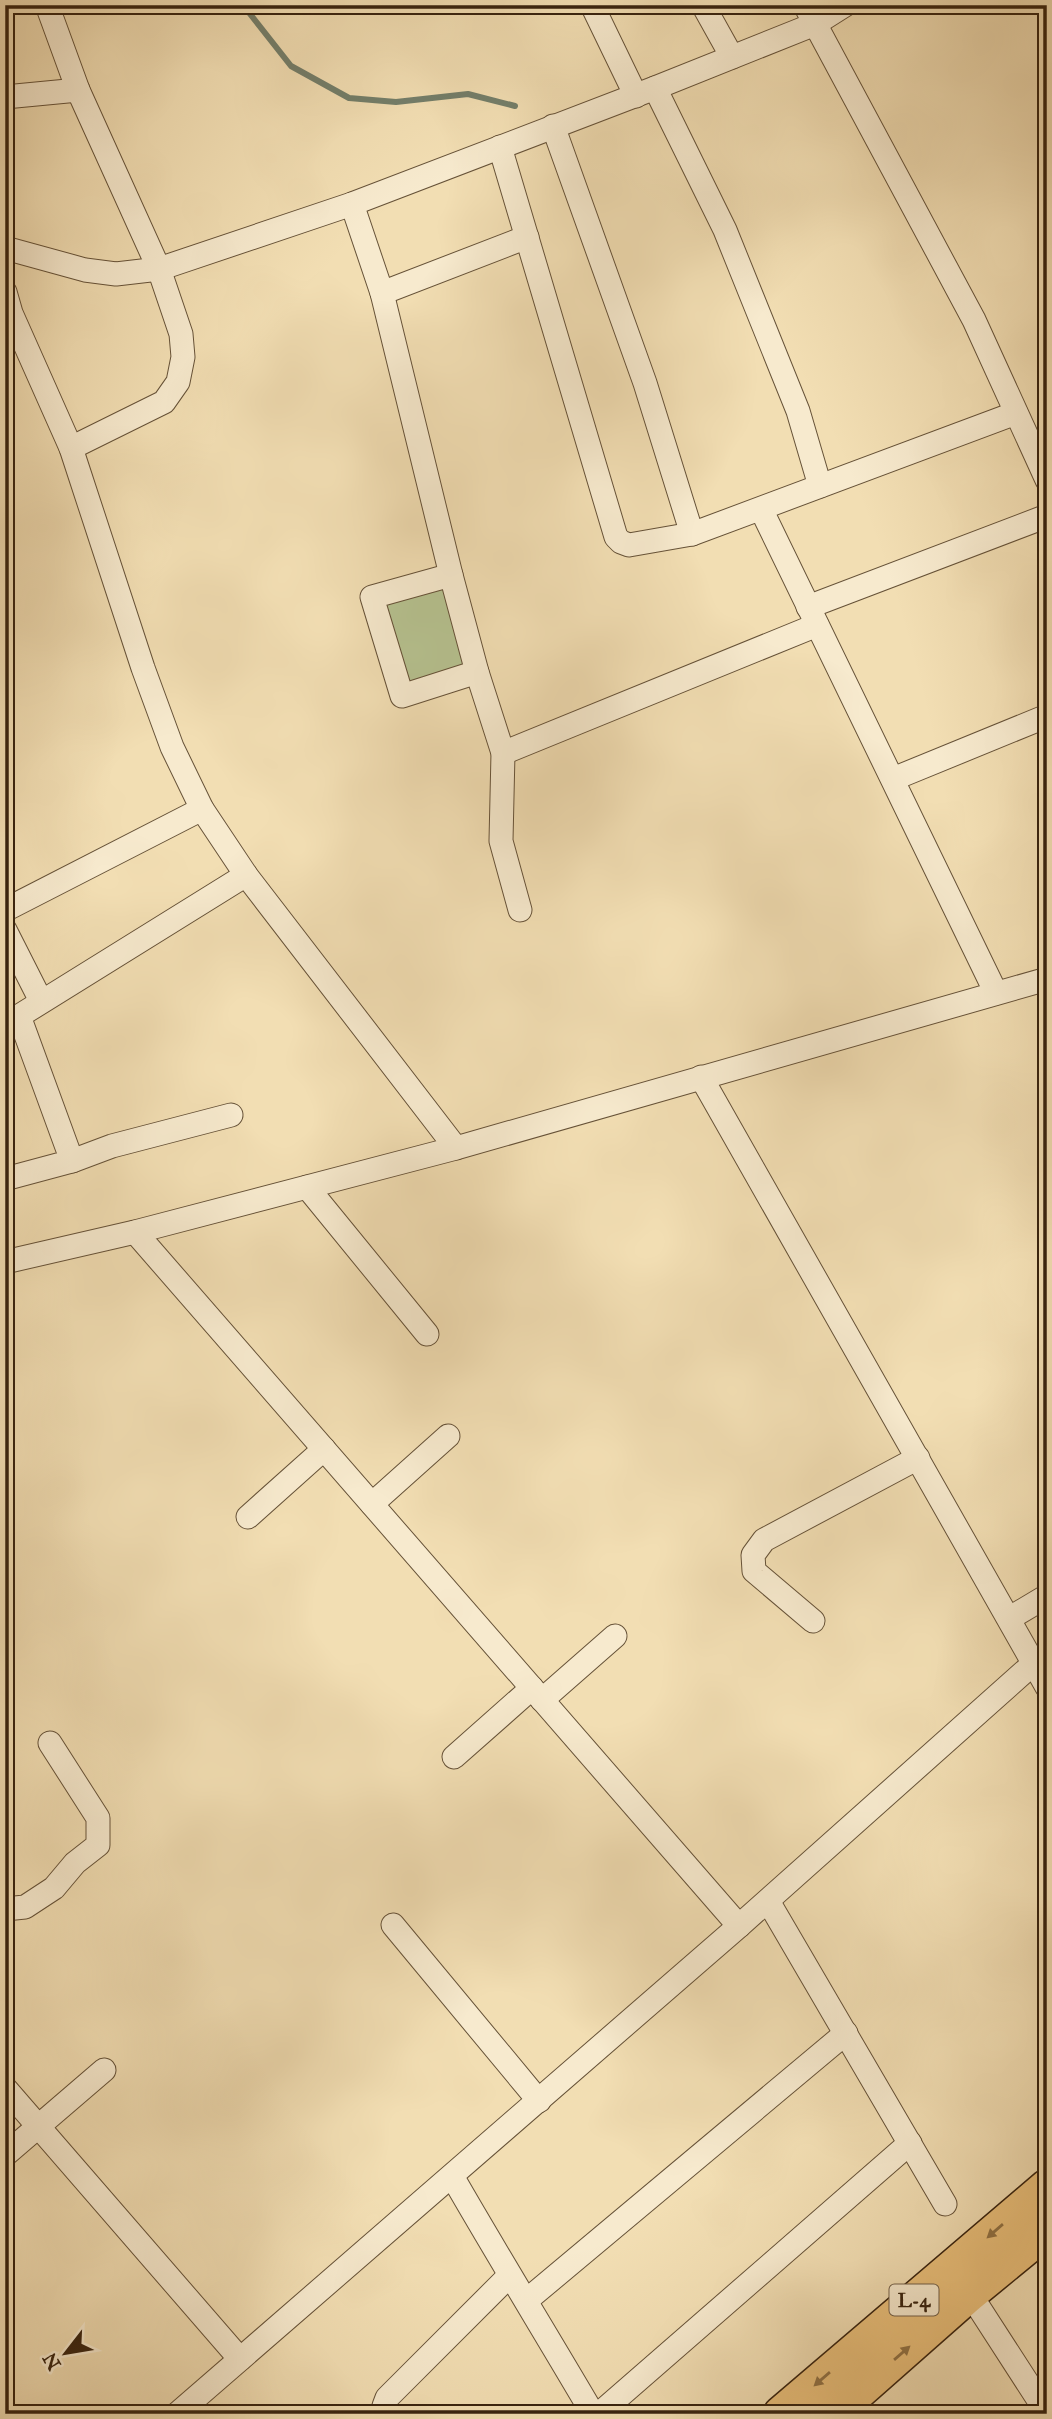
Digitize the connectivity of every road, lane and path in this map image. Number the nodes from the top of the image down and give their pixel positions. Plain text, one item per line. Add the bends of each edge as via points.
1 (47, 5) edge
2 (592, 5) edge
3 (703, 5) edge
4 (845, 5) edge
5 (810, 14) edge
6 (732, 57) junction
7 (78, 90) junction
8 (646, 92) junction
9 (5, 97) edge
10 (553, 126) junction
11 (500, 146) junction
12 (352, 204) junction
13 (527, 237) junction
14 (5, 247) edge
15 (159, 270) junction
16 (382, 293) junction
17 (7, 307) edge
18 (1016, 413) junction
19 (71, 448) junction
20 (1047, 480) edge
21 (820, 486) junction
22 (761, 509) junction
23 (1047, 516) edge
24 (692, 534) junction
25 (451, 575) junction
26 (813, 616) junction
27 (477, 672) junction
28 (1047, 716) edge
29 (503, 754) junction
30 (893, 779) junction
31 (202, 809) junction
32 (246, 875) junction
33 (5, 910) edge
34 (520, 910) dead end
35 (5, 930) edge
36 (1047, 979) edge
37 (996, 993) junction
38 (41, 1001) junction
39 (12, 1018) edge
40 (701, 1077) junction
41 (231, 1115) dead end
42 (456, 1148) junction
43 (72, 1161) junction
44 (5, 1180) edge
45 (307, 1187) junction
46 (135, 1232) junction
47 (5, 1262) edge
48 (427, 1334) dead end
49 (448, 1436) dead end
50 (324, 1449) junction
51 (918, 1458) junction
52 (372, 1504) junction
53 (248, 1517) dead end
54 (1047, 1596) edge
55 (1010, 1618) junction
56 (813, 1621) dead end
57 (615, 1636) dead end
58 (1034, 1663) junction
59 (1047, 1686) edge
60 (537, 1694) junction
61 (50, 1744) dead end
62 (454, 1757) dead end
63 (768, 1901) junction
64 (5, 1909) edge
65 (393, 1925) dead end
66 (739, 1926) junction
67 (846, 2034) junction
68 (104, 2070) dead end
69 (5, 2088) edge
70 (539, 2101) junction
71 (39, 2126) junction
72 (910, 2143) junction
73 (5, 2155) edge
74 (452, 2176) junction
75 (1047, 2187) edge
76 (945, 2204) dead end
77 (1047, 2230) edge
78 (509, 2276) junction
79 (961, 2280) junction
80 (527, 2300) junction
81 (240, 2359) junction
82 (1044, 2412) edge
83 (177, 2414) edge
84 (386, 2414) edge
85 (593, 2414) edge
86 (599, 2414) edge
87 (781, 2414) edge
88 (833, 2414) edge

1 - 7 street
2 - 8 street
3 - 6 street
4 - 5 street
5 - 6 street
5 - 18 street via 974,320
6 - 8 street
7 - 9 street
7 - 15 street
8 - 10 street
8 - 21 street via 724,230 798,411
10 - 11 street
10 - 24 street via 645,383
11 - 12 street
11 - 13 street
12 - 15 street
12 - 16 street
13 - 16 street
13 - 24 street via 617,537 629,545
14 - 15 street via 85,270 116,274
15 - 19 street via 181,334 178,382 164,402
16 - 25 street
17 - 19 street
18 - 20 street
18 - 21 street
19 - 31 street via 143,668 172,747
21 - 22 street
22 - 24 street
22 - 26 street
23 - 26 street
25 - 27 street
25 - 27 street via 372,597 402,696
26 - 29 street
26 - 30 street
27 - 29 street
28 - 30 street
29 - 34 street via 501,841
30 - 37 street
31 - 32 street
31 - 33 street
32 - 38 street
32 - 42 street
35 - 38 street
36 - 37 street
37 - 40 street
38 - 39 street
39 - 43 street
40 - 42 street
40 - 51 street
41 - 43 street
42 - 45 street
43 - 44 street
45 - 46 street
45 - 48 street
46 - 47 street
46 - 50 street
49 - 52 street
50 - 52 street
50 - 53 street
51 - 55 street
51 - 56 street via 764,1539 753,1555 754,1571
52 - 60 street
54 - 55 street
55 - 58 street
57 - 60 street
58 - 59 street
58 - 63 street
60 - 62 street
60 - 66 street
61 - 64 street via 98,1818 98,1844 54,1888 25,1907
63 - 66 street
63 - 67 street
65 - 70 street
66 - 70 street
67 - 72 street
67 - 80 street
68 - 71 street
69 - 71 street
70 - 74 street
71 - 73 street
71 - 81 street
72 - 76 street
72 - 86 street
74 - 78 street
74 - 81 street
75 -> 79 main road, L-4
77 - 79 main road, L-4
78 - 80 street
78 - 84 street via 387,2398
79 - 82 street
79 -> 87 main road, L-4
88 -> 79 main road, L-4
80 - 85 street
81 - 83 street

